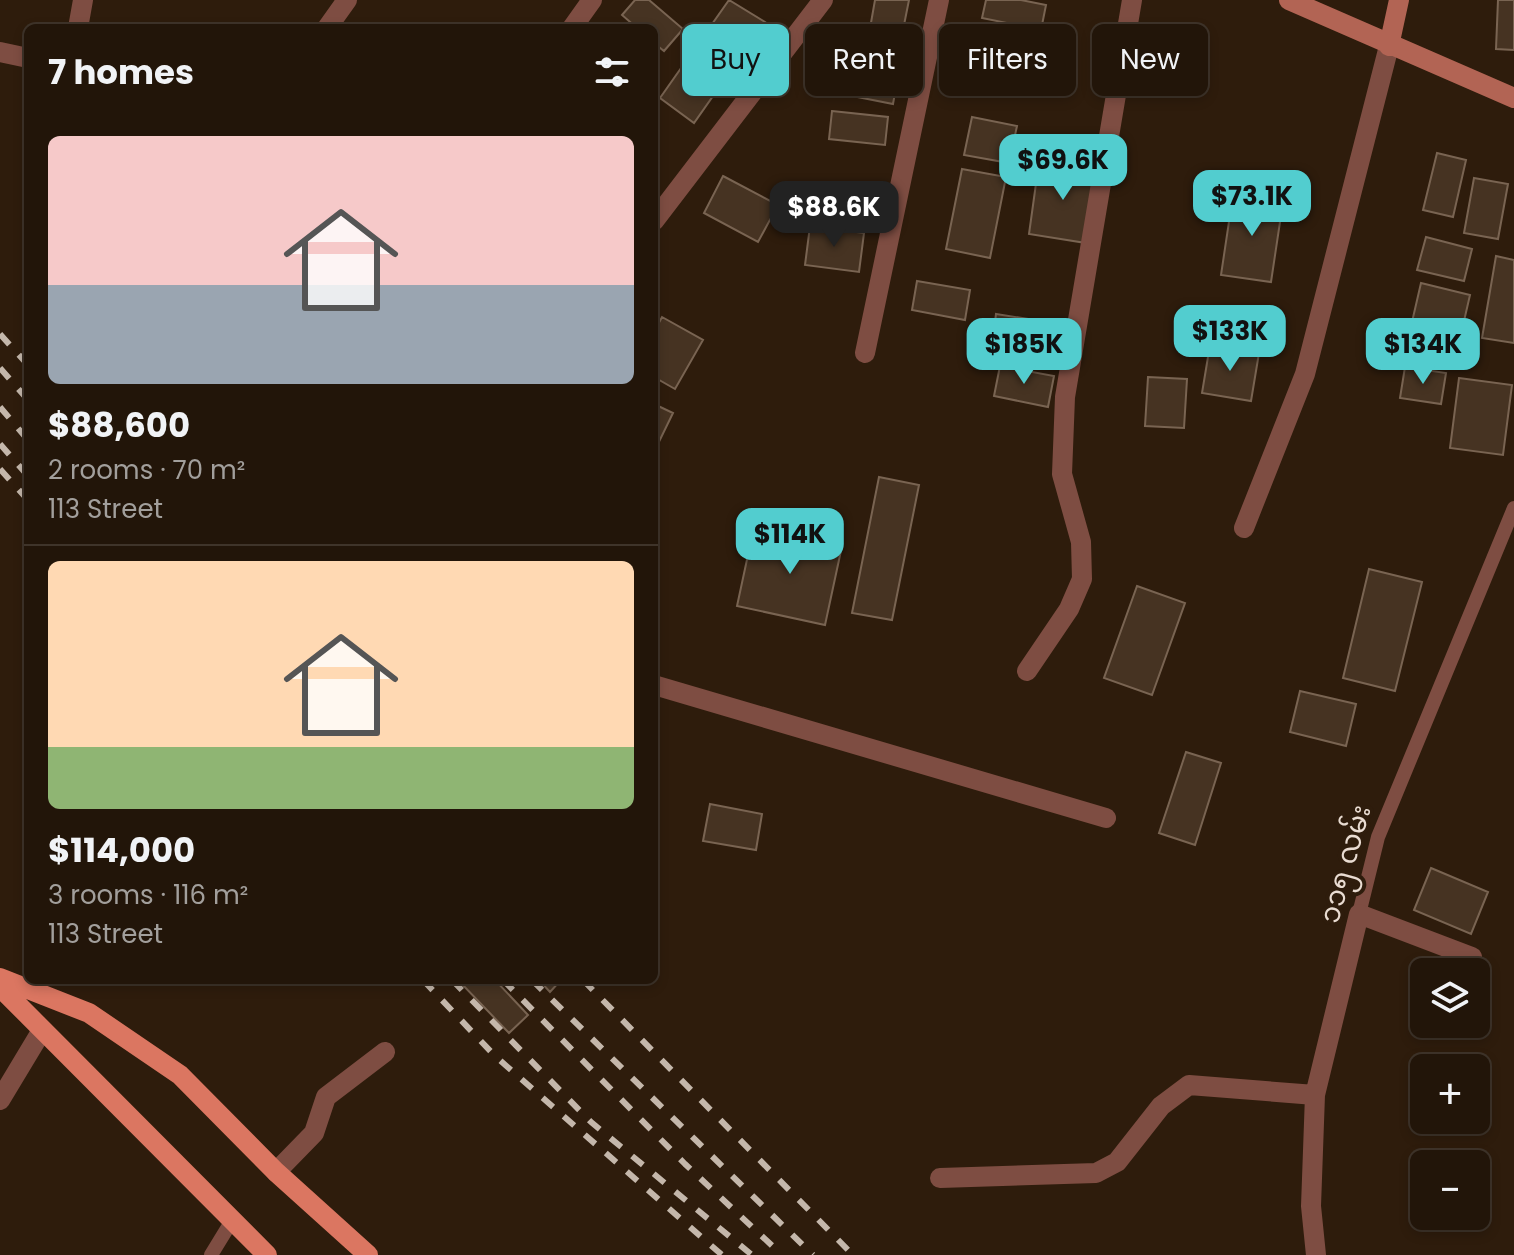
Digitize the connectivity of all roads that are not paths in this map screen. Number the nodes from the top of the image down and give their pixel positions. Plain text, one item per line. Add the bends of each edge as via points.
1 (83, 0) edge
2 (347, 0) edge
3 (592, 0) edge
4 (823, 0) edge
5 (939, 0) edge
6 (1132, 0) edge
7 (1289, 0) edge
8 (1399, 0) edge
9 (79, 24) edge
10 (330, 24) edge
11 (575, 24) edge
12 (1389, 46) junction
13 (0, 52) edge
14 (24, 57) edge
15 (1514, 98) edge
16 (658, 216) edge
17 (865, 353) dead end
18 (1514, 508) edge
19 (1244, 528) dead end
20 (1027, 671) dead end
21 (658, 686) edge
22 (1106, 818) dead end
23 (1359, 914) junction
24 (1472, 957) dead end
25 (0, 978) edge
26 (0, 987) edge
27 (41, 1032) junction
28 (385, 1052) dead end
29 (1315, 1095) junction
30 (0, 1100) edge
31 (276, 1172) junction
32 (940, 1178) dead end
33 (233, 1219) junction
34 (211, 1255) edge
35 (267, 1255) edge
36 (368, 1255) edge
37 (1316, 1255) edge

1 - 9 street
2 - 10 street
3 - 11 street
4 - 16 street
5 - 17 street
6 - 20 street via 1065,397 1062,474 1081,542 1082,579 1069,609
7 - 12 main road
8 - 12 main road
12 - 15 main road
12 - 19 street via 1305,374
13 - 14 street
18 - 23 lane, ၁၁၅ လမ်း via 1378,837
21 - 22 street
23 - 24 street
23 - 29 street, ၁၁၅ လမ်း
25 - 31 main road via 89,1013 180,1075
26 - 27 main road
27 - 30 street
27 - 33 main road
28 - 31 street via 326,1097 314,1133
29 - 32 street via 1189,1085 1161,1106 1117,1162 1096,1173
29 - 37 street, ၁၁၅ လမ်း via 1311,1206
31 - 36 main road
33 - 34 lane
33 - 35 main road

